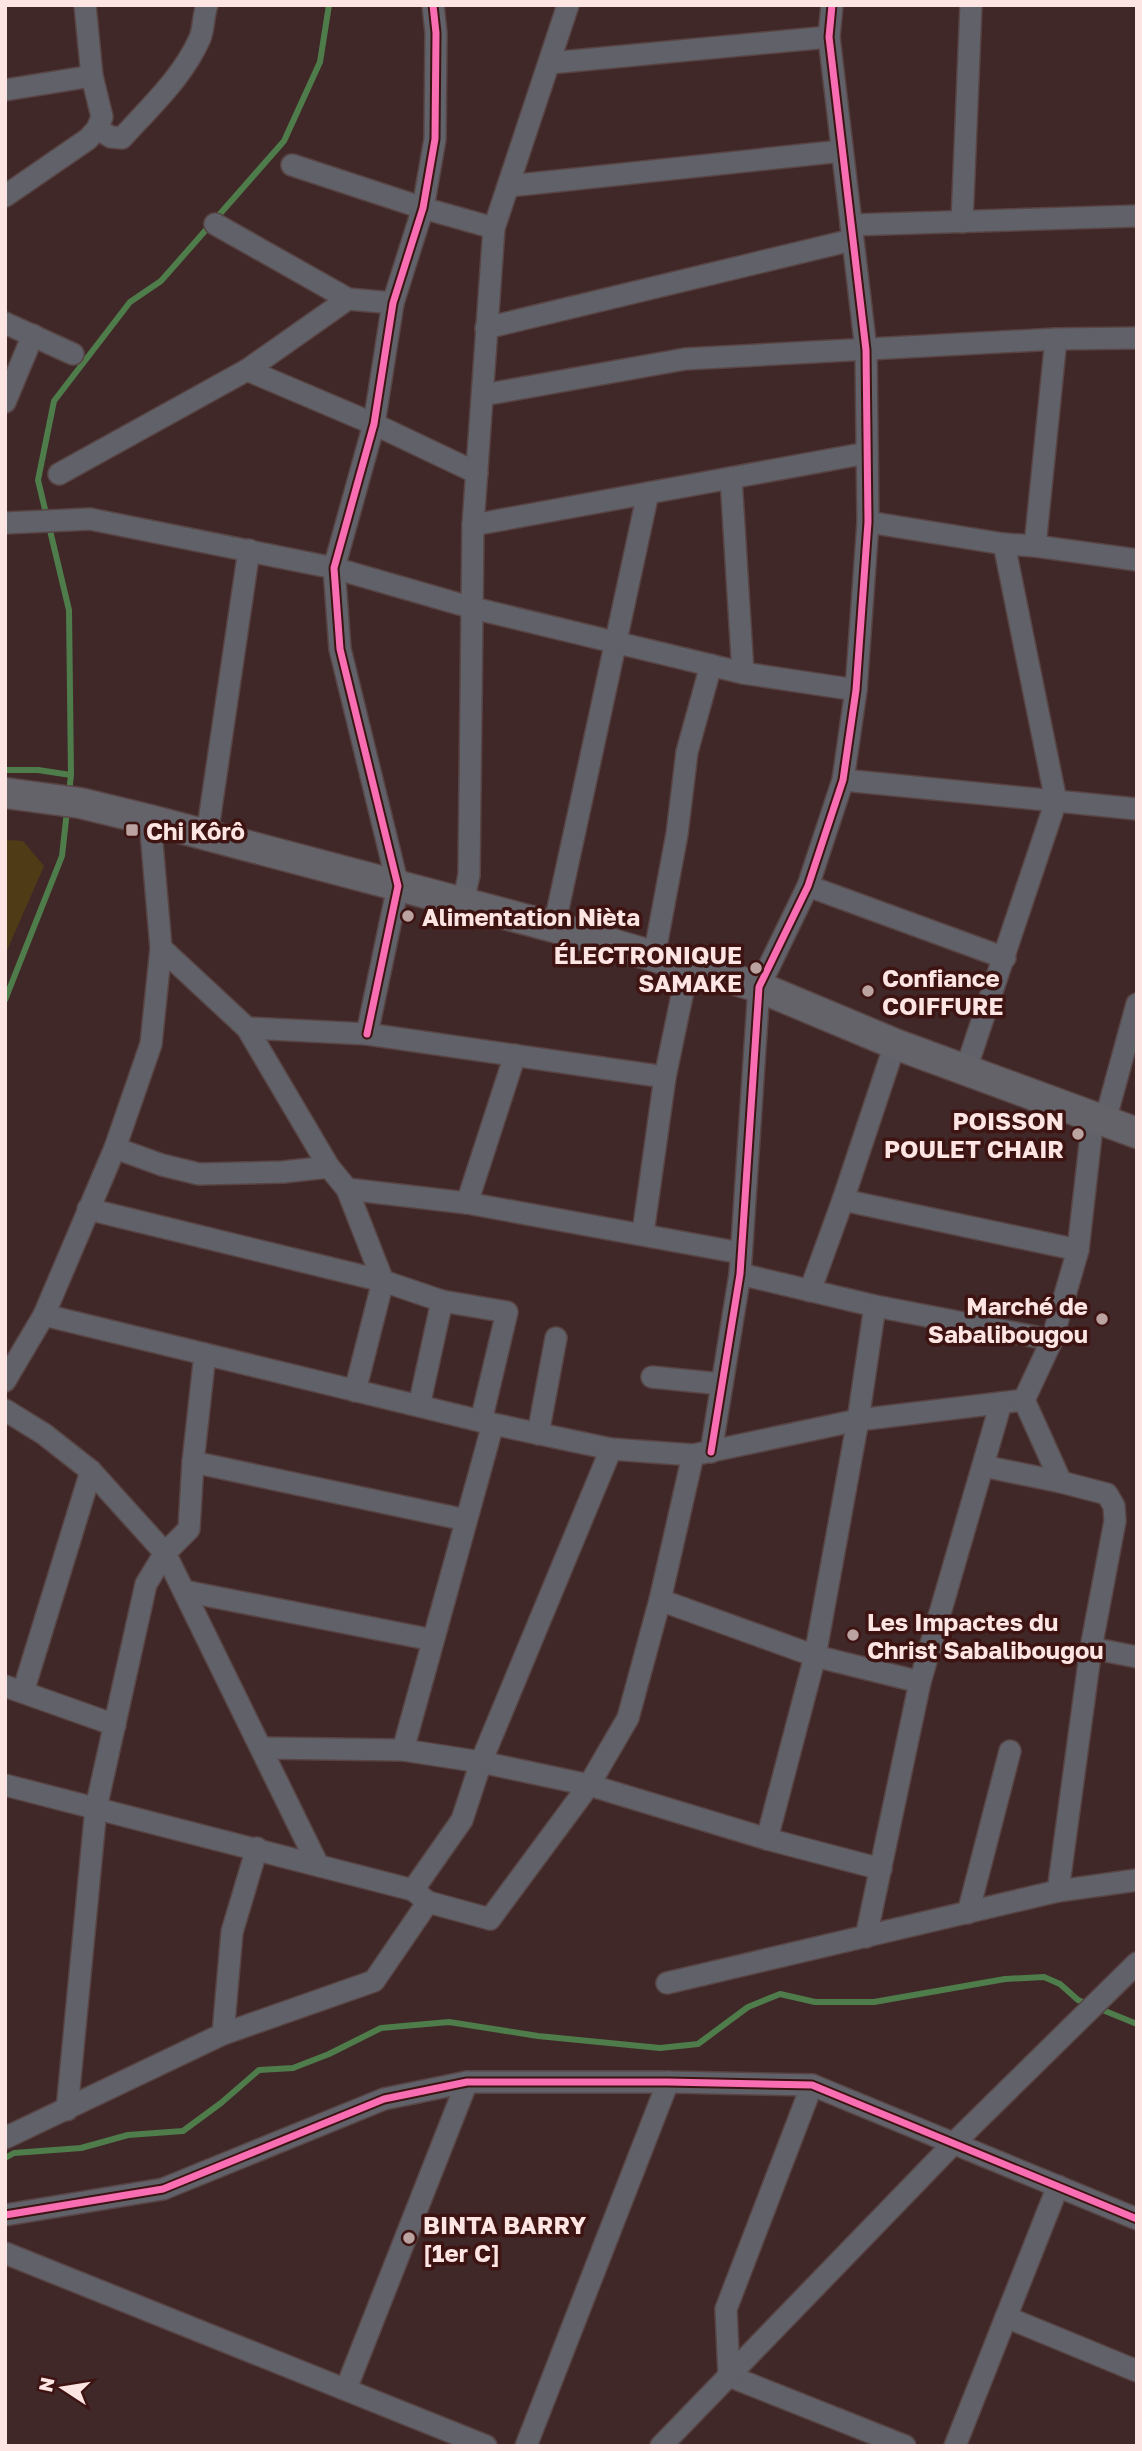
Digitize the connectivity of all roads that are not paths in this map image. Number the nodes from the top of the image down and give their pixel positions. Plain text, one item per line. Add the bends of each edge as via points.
1 (85, 5) edge
2 (206, 5) edge
3 (433, 5) edge
4 (568, 5) edge
5 (832, 5) edge
6 (971, 5) edge
7 (829, 37) junction
8 (550, 63) junction
9 (92, 76) junction
10 (5, 90) edge
11 (97, 129) junction
12 (842, 151) junction
13 (292, 165) dead end
14 (509, 186) junction
15 (5, 195) edge
16 (423, 208) junction
17 (1137, 216) edge
18 (962, 222) junction
19 (215, 224) dead end
20 (494, 228) junction
21 (851, 233) junction
22 (348, 299) junction
23 (393, 303) junction
24 (5, 323) edge
25 (486, 328) junction
26 (33, 335) junction
27 (1137, 338) edge
28 (1056, 339) junction
29 (866, 350) junction
30 (73, 354) dead end
31 (247, 370) junction
32 (483, 395) junction
33 (5, 402) edge
34 (374, 424) junction
35 (867, 453) junction
36 (59, 474) dead end
37 (477, 474) junction
38 (731, 478) junction
39 (648, 493) junction
40 (868, 522) junction
41 (5, 523) edge
42 (473, 525) junction
43 (1004, 544) junction
44 (1035, 546) junction
45 (249, 550) junction
46 (1137, 560) edge
47 (334, 568) junction
48 (473, 608) junction
49 (615, 641) junction
50 (711, 665) junction
51 (743, 673) junction
52 (856, 690) junction
53 (843, 779) junction
54 (5, 793) edge
55 (1056, 801) junction
56 (1137, 808) edge
57 (150, 820) junction
58 (207, 835) junction
59 (398, 886) junction
60 (808, 886) junction
61 (463, 902) junction
62 (554, 927) junction
63 (161, 948) junction
64 (654, 957) junction
65 (1005, 958) junction
66 (688, 967) junction
67 (759, 988) junction
68 (1137, 1004) edge
69 (247, 1028) junction
70 (367, 1034) junction
71 (895, 1044) junction
72 (515, 1055) junction
73 (966, 1069) junction
74 (665, 1077) junction
75 (1099, 1119) junction
76 (1137, 1133) edge
77 (115, 1148) junction
78 (329, 1167) junction
79 (347, 1189) junction
80 (843, 1200) junction
81 (467, 1203) junction
82 (88, 1209) junction
83 (643, 1233) junction
84 (1078, 1250) junction
85 (741, 1264) junction
86 (383, 1281) junction
87 (810, 1290) junction
88 (442, 1301) junction
89 (875, 1306) junction
90 (44, 1315) junction
91 (556, 1338) dead end
92 (1052, 1340) junction
93 (205, 1354) junction
94 (652, 1377) dead end
95 (5, 1381) edge
96 (722, 1384) junction
97 (355, 1391) junction
98 (1024, 1400) junction
99 (1001, 1403) junction
100 (419, 1406) junction
101 (5, 1410) edge
102 (858, 1420) junction
103 (487, 1422) junction
104 (538, 1434) junction
105 (611, 1449) junction
106 (702, 1453) junction
107 (193, 1462) junction
108 (984, 1466) junction
109 (91, 1471) junction
110 (1061, 1482) junction
111 (466, 1520) junction
112 (165, 1553) junction
113 (184, 1591) junction
114 (660, 1600) junction
115 (433, 1640) junction
116 (1091, 1648) junction
117 (815, 1656) junction
118 (1137, 1657) edge
119 (920, 1682) junction
120 (14, 1689) edge
121 (115, 1725) junction
122 (261, 1748) junction
123 (403, 1750) junction
124 (1010, 1751) dead end
125 (481, 1762) junction
126 (5, 1785) edge
127 (589, 1785) junction
128 (96, 1808) junction
129 (767, 1839) junction
130 (257, 1848) junction
131 (318, 1865) junction
132 (881, 1869) junction
133 (1137, 1881) edge
134 (1058, 1891) junction
135 (420, 1896) junction
136 (968, 1913) junction
137 (866, 1937) junction
138 (1137, 1963) edge
139 (667, 1983) dead end
140 (223, 2034) junction
141 (467, 2082) junction
142 (668, 2082) junction
143 (812, 2085) junction
144 (67, 2110) junction
145 (5, 2137) edge
146 (954, 2143) junction
147 (1058, 2186) junction
148 (5, 2215) edge
149 (1137, 2219) edge
150 (5, 2253) edge
151 (1006, 2317) junction
152 (1137, 2371) edge
153 (729, 2375) junction
154 (346, 2389) junction
155 (486, 2446) edge
156 (526, 2446) edge
157 (661, 2446) edge
158 (905, 2446) edge
159 (955, 2446) edge

1 - 9 street
2 - 11 street via 201,35 179,74 131,129 122,138
3 - 16 street via 436,139
4 - 8 street
5 - 7 street
6 - 18 street
7 - 8 street
7 - 12 street
8 - 14 street
9 - 10 street
9 - 11 street via 102,117
11 - 15 street
12 - 14 street
12 - 21 street
13 - 16 street
14 - 20 street
16 - 20 street
16 - 23 street
17 - 18 street
18 - 21 street
19 - 22 street
20 - 25 street
21 - 25 street
21 - 29 street
22 - 23 street
22 - 31 street
23 - 34 street
24 - 26 street
25 - 32 street
26 - 30 street
26 - 33 street
27 - 28 street
28 - 29 street
28 - 44 street
29 - 32 street via 685,359
29 - 35 street
31 - 34 street
31 - 36 street
32 - 37 street
34 - 37 street
34 - 47 street
35 - 38 street
35 - 40 street
37 - 42 street
38 - 39 street
38 - 51 street
39 - 42 street
39 - 49 street
40 - 43 street
40 - 52 street
41 - 45 street via 90,519
42 - 48 street
43 - 44 street
43 - 55 street
44 - 46 street
45 - 47 street
45 - 58 street
47 - 48 street
47 - 59 street via 340,649
48 - 49 street
48 - 61 street via 470,875
49 - 50 street
49 - 62 street
50 - 51 street
50 - 64 street via 687,752
51 - 52 street
52 - 53 street
53 - 55 street
53 - 60 street
54 - 57 main road via 71,801
55 - 56 street
55 - 65 street
57 - 58 main road
57 - 63 street
58 - 59 main road
59 - 61 main road
59 - 70 street
60 - 65 street
60 - 67 street
61 - 62 main road
62 - 64 main road
63 - 69 street
63 - 77 street via 151,1044
64 - 66 main road
65 - 73 street
66 - 67 main road
66 - 74 street
67 - 71 main road
67 - 85 street
68 - 75 street
69 - 70 street
69 - 78 street
70 - 72 street
71 - 73 main road
71 - 80 street
72 - 74 street
72 - 81 street
73 - 75 main road
74 - 83 street
75 - 76 main road
75 - 84 street
77 - 78 street via 199,1174
77 - 82 street
78 - 79 street
79 - 81 street
79 - 86 street
80 - 84 street
80 - 87 street
81 - 83 street
82 - 86 street
82 - 90 street
83 - 85 street
84 - 92 street
85 - 87 street
85 - 96 street
86 - 88 street
86 - 97 street
87 - 89 street
88 - 100 street
88 - 103 street via 507,1312
89 - 92 street
89 - 102 street
90 - 93 street
90 - 95 street
91 - 104 street
92 - 98 street
93 - 97 street
93 - 107 street
94 - 96 street
96 - 106 street
97 - 100 street
98 - 99 street
98 - 110 street
99 - 102 street
99 - 108 street
100 - 103 street
101 - 109 street
102 - 106 street
102 - 117 street
103 - 104 street
103 - 111 street
104 - 105 street
105 - 106 street
105 - 125 street
106 - 114 street
107 - 111 street
107 - 112 street via 189,1529
108 - 110 street
108 - 119 street
109 - 112 street
109 - 120 street
110 - 116 street via 1107,1494 1114,1506
111 - 115 street
112 - 113 street
112 - 121 street via 146,1584
113 - 115 street
113 - 122 street
114 - 117 street
114 - 127 street via 628,1718
115 - 123 street
116 - 118 street
116 - 134 street
117 - 119 street
117 - 129 street
119 - 132 street
120 - 121 street
121 - 128 street
122 - 123 street
122 - 131 street
123 - 125 street
124 - 136 street
125 - 127 street
125 - 135 street via 462,1820
126 - 128 street
127 - 129 street
127 - 135 street via 490,1919
128 - 130 street
128 - 144 street
129 - 132 street
130 - 131 street
130 - 140 street via 232,1931
131 - 135 street
132 - 137 street
133 - 134 street
134 - 136 street
135 - 140 street via 374,1981
136 - 137 street
137 - 139 street
138 - 146 street
140 - 144 street
141 - 142 street
141 - 148 street via 384,2099 163,2189
141 - 154 street
142 - 143 street
142 - 156 street
143 - 146 street
143 - 153 street via 726,2309
144 - 145 street
146 - 147 street
146 - 153 street
147 - 149 street
147 - 151 street
150 - 154 street
151 - 152 street
151 - 159 street
153 - 157 street
153 - 158 street
154 - 155 street

